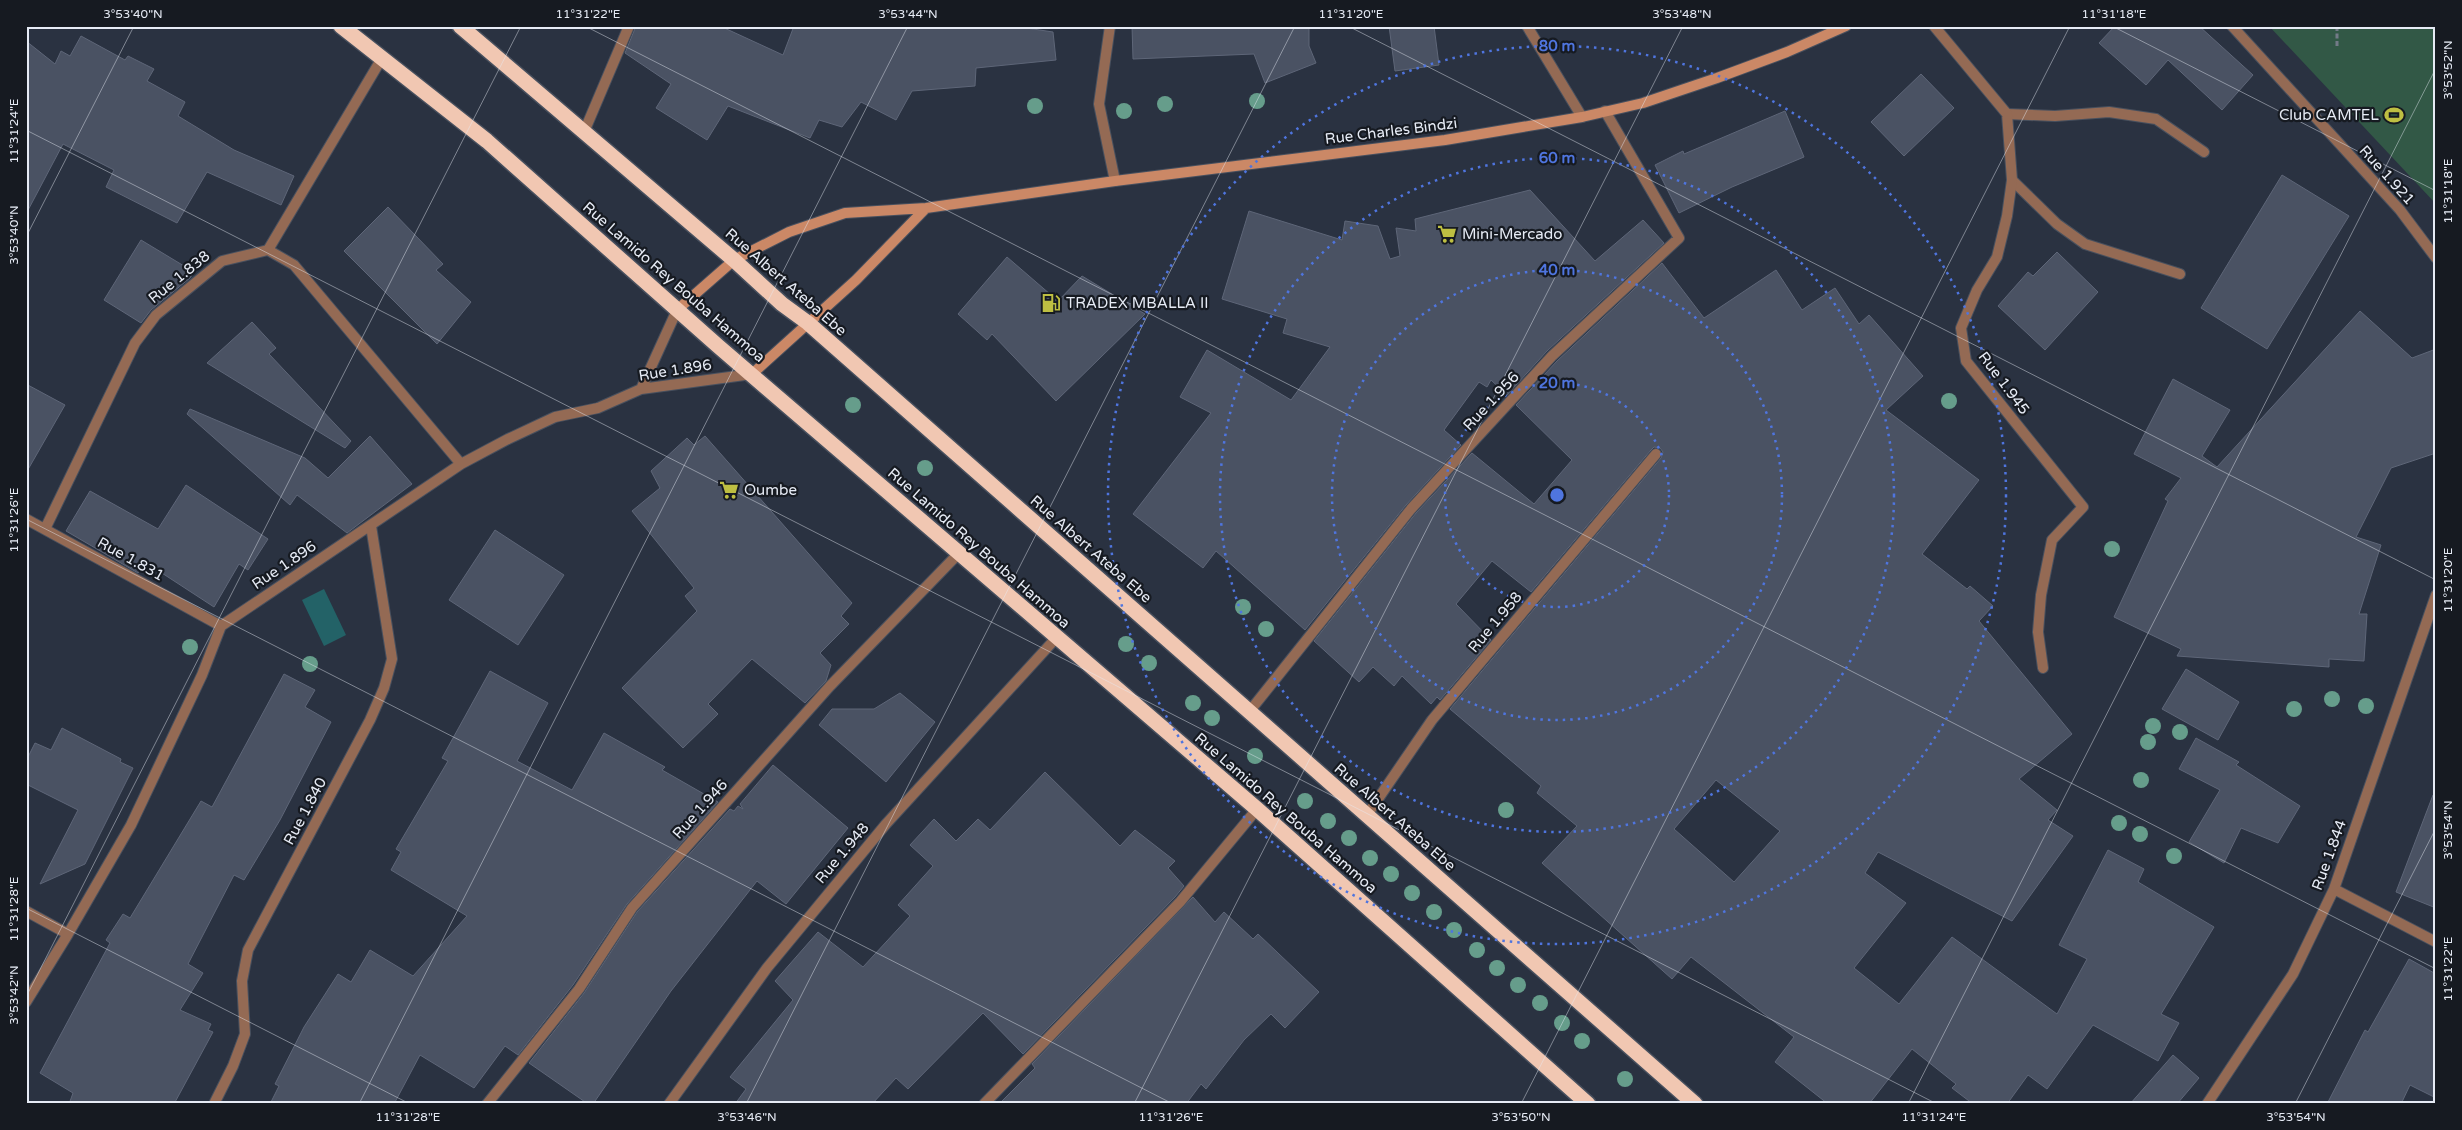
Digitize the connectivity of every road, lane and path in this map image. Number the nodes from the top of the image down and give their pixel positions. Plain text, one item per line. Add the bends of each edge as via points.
1 (341, 26) edge
2 (460, 26) edge
3 (629, 26) edge
4 (1110, 26) edge
5 (1526, 26) edge
6 (1846, 26) edge
7 (1934, 26) edge
8 (2232, 26) edge
9 (2337, 26) edge
10 (2337, 46) dead end
11 (382, 58) junction
12 (1605, 112) junction
13 (2007, 114) junction
14 (1582, 117) junction
15 (584, 132) junction
16 (2204, 152) dead end
17 (2012, 180) junction
18 (1115, 181) junction
19 (926, 208) junction
20 (268, 250) junction
21 (2436, 258) edge
22 (734, 260) junction
23 (2180, 274) dead end
24 (677, 310) junction
25 (808, 323) junction
26 (752, 374) junction
27 (641, 389) junction
28 (1656, 454) dead end
29 (461, 464) junction
30 (26, 519) edge
31 (371, 526) junction
32 (45, 529) junction
33 (958, 553) junction
34 (2436, 596) edge
35 (221, 626) junction
36 (1057, 637) junction
37 (2043, 668) dead end
38 (1249, 712) junction
39 (1257, 809) junction
40 (1367, 815) junction
41 (2334, 889) junction
42 (26, 911) edge
43 (68, 934) junction
44 (2436, 942) edge
45 (26, 1002) edge
46 (1581, 1102) edge
47 (2211, 1103) edge
48 (214, 1104) edge
49 (487, 1104) edge
50 (669, 1104) edge
51 (984, 1104) edge
52 (1695, 1104) edge

1 - 11 highway, Rue Lamido Rey Bouba Hammoa
2 - 15 highway, Rue Albert Ateba Ebe
3 - 15 street
4 - 18 street via 1099,104
5 - 14 street
6 - 12 street, Rue Charles Bindzi via 1717,78
7 - 13 street
8 - 21 street, Rue 1.921 via 2400,210
9 - 10 path
11 - 20 street
11 - 24 highway, Rue Lamido Rey Bouba Hammoa via 487,141
12 - 14 street, Rue Charles Bindzi
12 - 38 street, Rue 1.956 via 1679,238 1552,356 1411,509
13 - 16 street via 2055,116 2109,112 2156,119
13 - 17 street, Rue 1.945
14 - 18 street, Rue Charles Bindzi via 1445,140
15 - 22 highway, Rue Albert Ateba Ebe
17 - 23 street via 2057,224 2086,244
17 - 37 street, Rue 1.945 via 1997,257 1977,290 1961,328 1966,361 2083,507 2052,540 2040,595 2038,632
18 - 19 street, Rue Charles Bindzi
19 - 22 street, Rue Charles Bindzi via 845,213 789,232
19 - 25 street via 856,280
20 - 29 street via 294,265
20 - 32 street, Rue 1.838 via 222,261 156,314 135,343
22 - 24 street, Rue Charles Bindzi
22 - 25 highway, Rue Albert Ateba Ebe
24 - 26 highway, Rue Lamido Rey Bouba Hammoa
24 - 27 street, Rue Charles Bindzi
25 - 26 street
25 - 38 highway, Rue Albert Ateba Ebe
26 - 27 street, Rue 1.896
26 - 33 highway, Rue Lamido Rey Bouba Hammoa
27 - 29 street, Rue 1.896 via 598,408 555,417
28 - 40 street, Rue 1.958 via 1432,720
29 - 31 street, Rue 1.896
30 - 32 street, Rue 1.831
31 - 35 street, Rue 1.896
31 - 48 street, Rue 1.840 via 392,659 370,720 248,950 242,980 245,1034
32 - 35 street, Rue 1.831
33 - 36 highway, Rue Lamido Rey Bouba Hammoa
33 - 49 street, Rue 1.946 via 830,686 632,908 579,989
34 - 41 street, Rue 1.844
35 - 43 street via 202,675 131,825
36 - 39 highway, Rue Lamido Rey Bouba Hammoa
36 - 50 street, Rue 1.948 via 880,831 767,968
38 - 40 highway, Rue Albert Ateba Ebe
39 - 46 highway, Rue Lamido Rey Bouba Hammoa
39 - 51 street via 1180,902
40 - 52 highway, Rue Albert Ateba Ebe
41 - 44 street
41 - 47 street, Rue 1.844 via 2293,974
42 - 43 street
43 - 45 street

